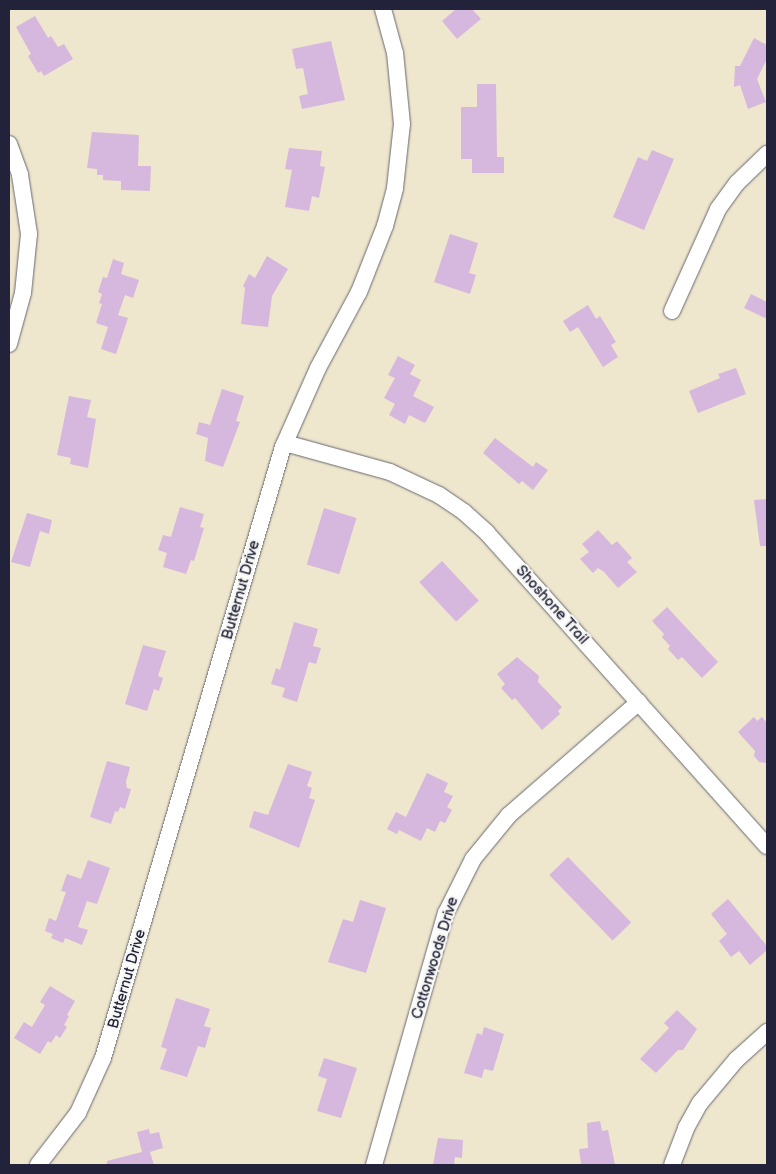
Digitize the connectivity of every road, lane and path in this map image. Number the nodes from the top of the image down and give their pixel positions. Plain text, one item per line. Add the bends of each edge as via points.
1 (383, 9) edge
2 (9, 144) edge
3 (767, 154) edge
4 (672, 311) dead end
5 (9, 344) edge
6 (284, 443) junction
7 (639, 702) junction
8 (767, 846) edge
9 (767, 1032) edge
10 (38, 1165) edge
11 (374, 1165) edge
12 (672, 1165) edge

1 - 6 street, Butternut Drive via 400,88 402,124 395,188 366,276 318,368
2 - 5 street via 20,175 29,234 23,293
3 - 4 street via 737,183 718,209
6 - 7 street, Shoshone Trail via 390,472 416,482 464,512 487,533
6 - 10 street, Butternut Drive via 103,1058 78,1113
7 - 8 street, Shoshone Trail
7 - 11 street, Cottonwoods Drive via 509,815 469,865 446,913
9 - 12 street via 736,1060 700,1103

